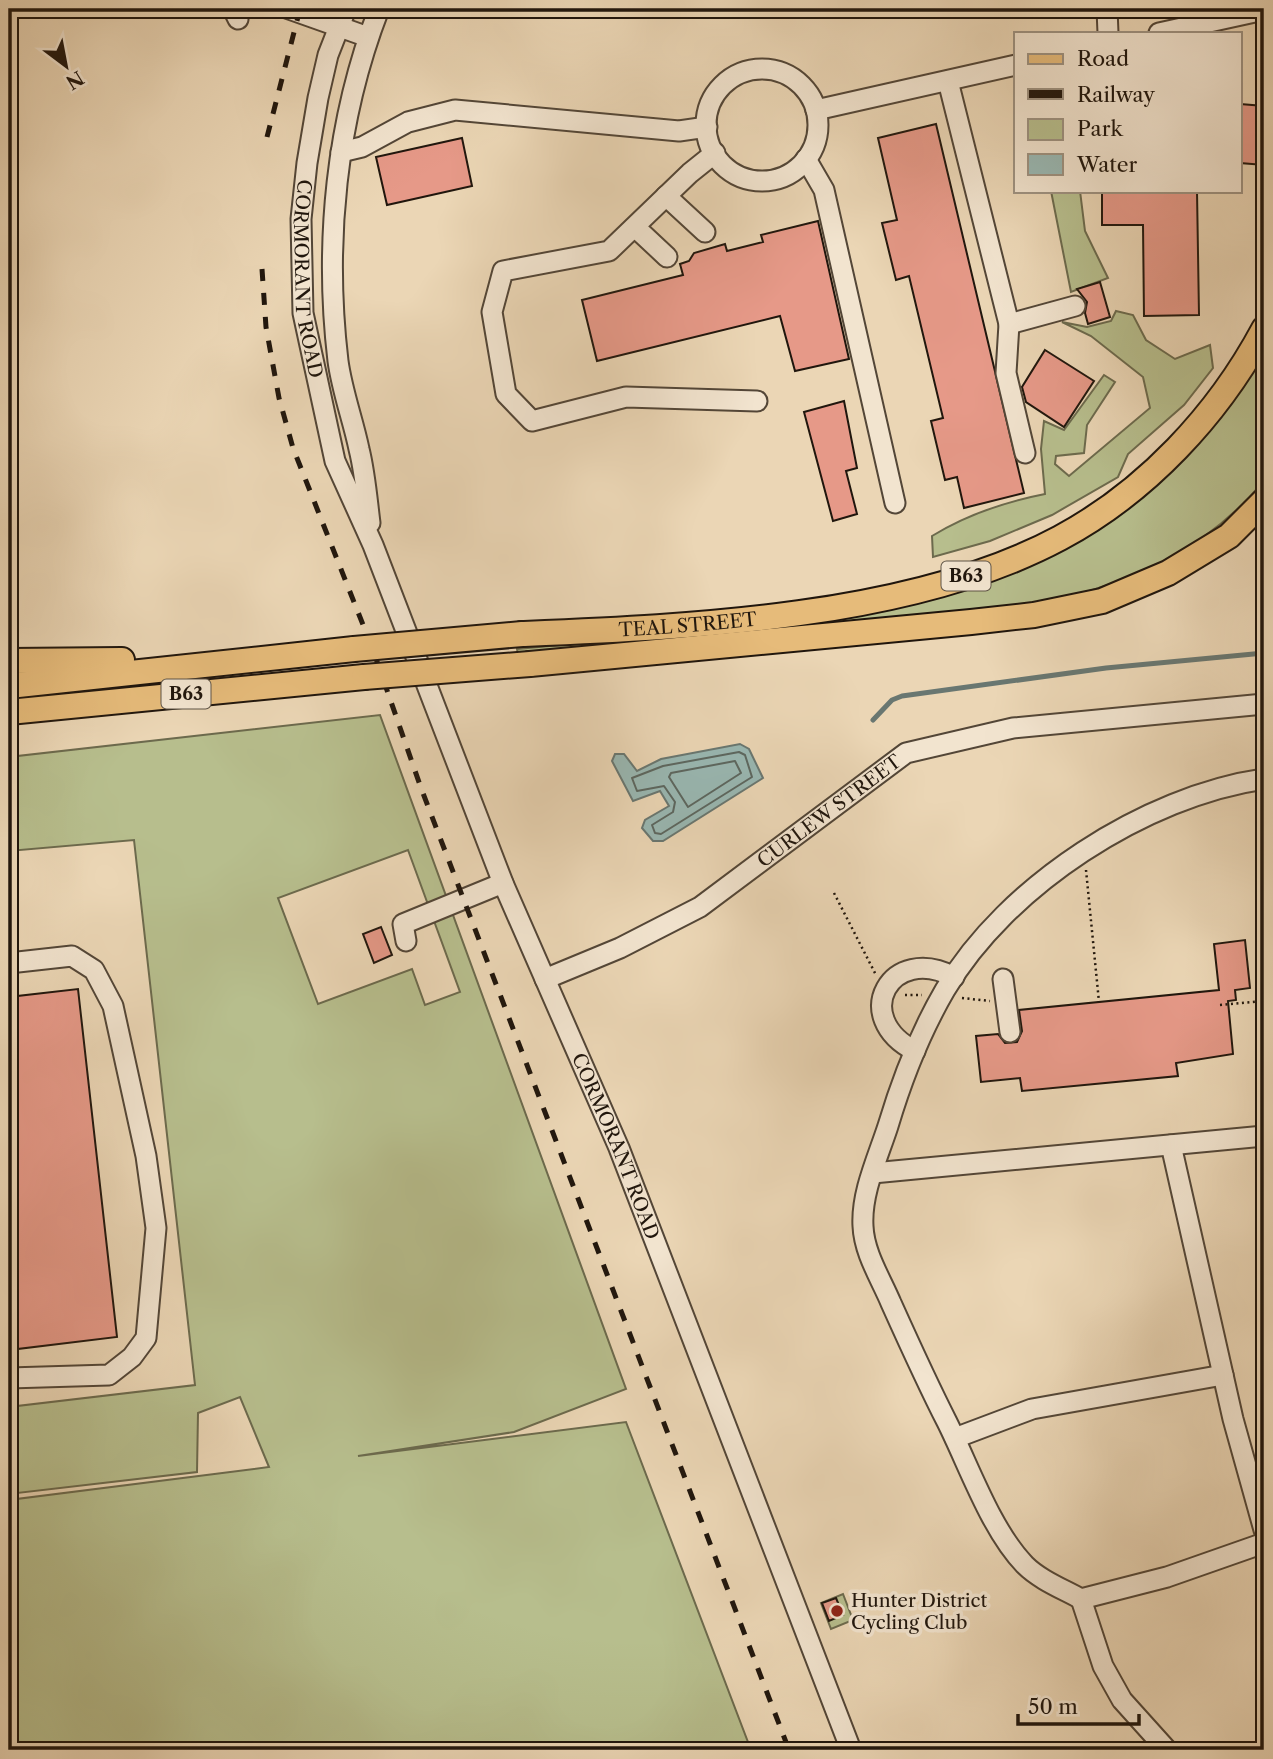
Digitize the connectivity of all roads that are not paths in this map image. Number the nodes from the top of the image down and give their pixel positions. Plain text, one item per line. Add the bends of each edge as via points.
1 (289, 9) edge
2 (377, 9) edge
3 (1107, 9) edge
4 (1251, 11) edge
5 (1206, 16) edge
6 (342, 18) edge
7 (1108, 32) edge
8 (1162, 32) edge
9 (368, 37) junction
10 (1014, 65) edge
11 (948, 81) junction
12 (816, 110) junction
13 (707, 127) junction
14 (341, 152) junction
15 (715, 153) junction
16 (806, 159) junction
17 (666, 196) junction
18 (636, 228) junction
19 (705, 232) dead end
20 (667, 257) dead end
21 (1075, 306) dead end
22 (1009, 324) junction
23 (1264, 329) edge
24 (757, 401) dead end
25 (1025, 453) dead end
26 (1264, 501) edge
27 (895, 503) dead end
28 (373, 545) junction
29 (242, 660) junction
30 (9, 661) edge
31 (9, 686) edge
32 (89, 703) junction
33 (1264, 704) edge
34 (9, 712) edge
35 (9, 718) edge
36 (1264, 779) edge
37 (503, 883) junction
38 (406, 941) dead end
39 (9, 963) edge
40 (954, 978) junction
41 (545, 979) junction
42 (1003, 979) dead end
43 (1010, 1032) dead end
44 (915, 1051) junction
45 (1264, 1136) edge
46 (1171, 1145) junction
47 (873, 1173) junction
48 (1223, 1375) junction
49 (9, 1378) edge
50 (955, 1438) junction
51 (1264, 1530) edge
52 (1264, 1543) edge
53 (1081, 1599) junction
54 (851, 1750) edge
55 (1167, 1750) edge

1 - 6 street
2 - 9 street, CORMORANT ROAD
3 - 7 street
4 - 5 street
5 - 8 street
6 - 9 street
6 - 28 street, CORMORANT ROAD via 328,55 307,163 301,219 303,313 335,461
9 - 14 street, CORMORANT ROAD
10 - 11 street
11 - 12 street
11 - 22 street
12 - 13 street via 806,91 790,76 754,70 722,86 710,105
12 - 16 street via 817,136
13 - 14 street via 679,131 455,110 408,122 362,147
13 - 15 street
14 - 28 street, CORMORANT ROAD via 332,277 338,363 360,453
15 - 16 street via 733,172 759,180 785,175
15 - 17 street
16 - 27 street via 824,190
17 - 18 street
17 - 19 street
18 - 20 street
18 - 24 street via 609,251 503,271 492,312 506,394 532,421 626,397
21 - 22 street
22 - 25 street via 1006,373
23 - 29 main road, TEAL STREET / B63, bridge via 1245,365 1199,425 1146,478 1087,522 1035,550 960,578 844,606 773,616
26 - 32 main road, TEAL STREET / B63, bridge via 1229,536 1168,573 1102,601 1034,615
28 - 37 street, CORMORANT ROAD
29 - 30 main road
29 - 31 main road, TEAL STREET / B63
32 - 34 main road, TEAL STREET / B63
32 - 35 main road
33 - 41 street, CURLEW STREET via 1013,728 906,753 700,907
36 - 40 street via 1189,798 1105,837 1066,863 1004,917
37 - 38 street via 403,924
37 - 41 street, CORMORANT ROAD
39 - 49 street via 72,956 94,970 113,1006 146,1156 156,1228 146,1338 132,1357 109,1376
40 - 44 street
40 - 44 street via 923,967 899,973 888,984 879,1005 885,1026 899,1043
41 - 54 street, CORMORANT ROAD via 672,1280
42 - 43 street
44 - 47 street
45 - 46 street
46 - 47 street
46 - 48 street
47 - 50 street via 863,1227 868,1252
48 - 50 street via 1032,1409
48 - 51 street
50 - 53 street via 1004,1538 1026,1566
52 - 53 street via 1167,1577
53 - 55 street via 1103,1666 1122,1700

